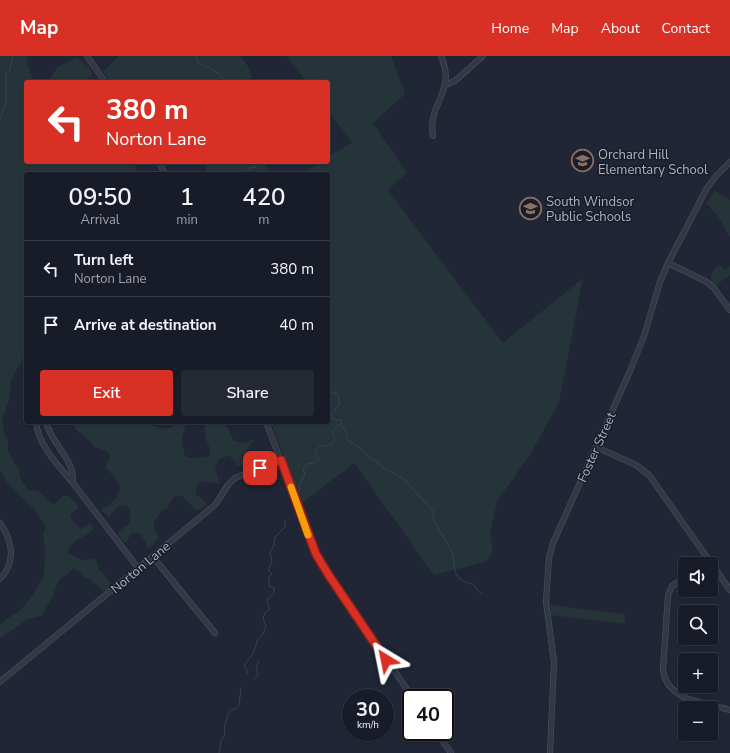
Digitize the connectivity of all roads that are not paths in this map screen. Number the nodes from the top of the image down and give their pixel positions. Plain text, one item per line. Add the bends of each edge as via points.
1 (87, 56) edge
2 (441, 56) edge
3 (483, 56) edge
4 (104, 80) edge
5 (446, 85) junction
6 (433, 136) dead end
7 (730, 162) edge
8 (668, 263) junction
9 (730, 310) edge
10 (36, 424) edge
11 (46, 424) edge
12 (267, 424) edge
13 (596, 447) junction
14 (281, 460) junction
15 (72, 483) junction
16 (0, 523) edge
17 (153, 557) junction
18 (707, 557) edge
19 (138, 568) junction
20 (718, 573) edge
21 (0, 580) edge
22 (678, 582) edge
23 (730, 590) edge
24 (215, 632) dead end
25 (0, 682) edge
26 (407, 689) edge
27 (730, 710) edge
28 (442, 741) edge
29 (451, 753) edge
30 (550, 753) edge

1 - 4 street
2 - 5 street via 447,77
3 - 5 street via 456,80
5 - 6 street via 433,117
7 - 8 street, Foster Street via 707,188
8 - 9 street via 713,287
8 - 13 street, Foster Street via 644,336
10 - 15 street via 40,440
11 - 15 street via 68,460 73,476
12 - 14 street
13 - 18 street via 636,465 649,475
13 - 30 street, Foster Street via 558,530 549,558 546,602 554,662
14 - 17 street, Norton Lane via 235,478 215,505
14 - 26 street via 316,554
15 - 19 street
16 - 21 street via 7,533 12,549 10,562
17 - 19 street, Norton Lane
17 - 24 street
19 - 25 street, Norton Lane
20 - 23 street
22 - 27 street via 672,586 668,595 664,678 674,693
28 - 29 street

